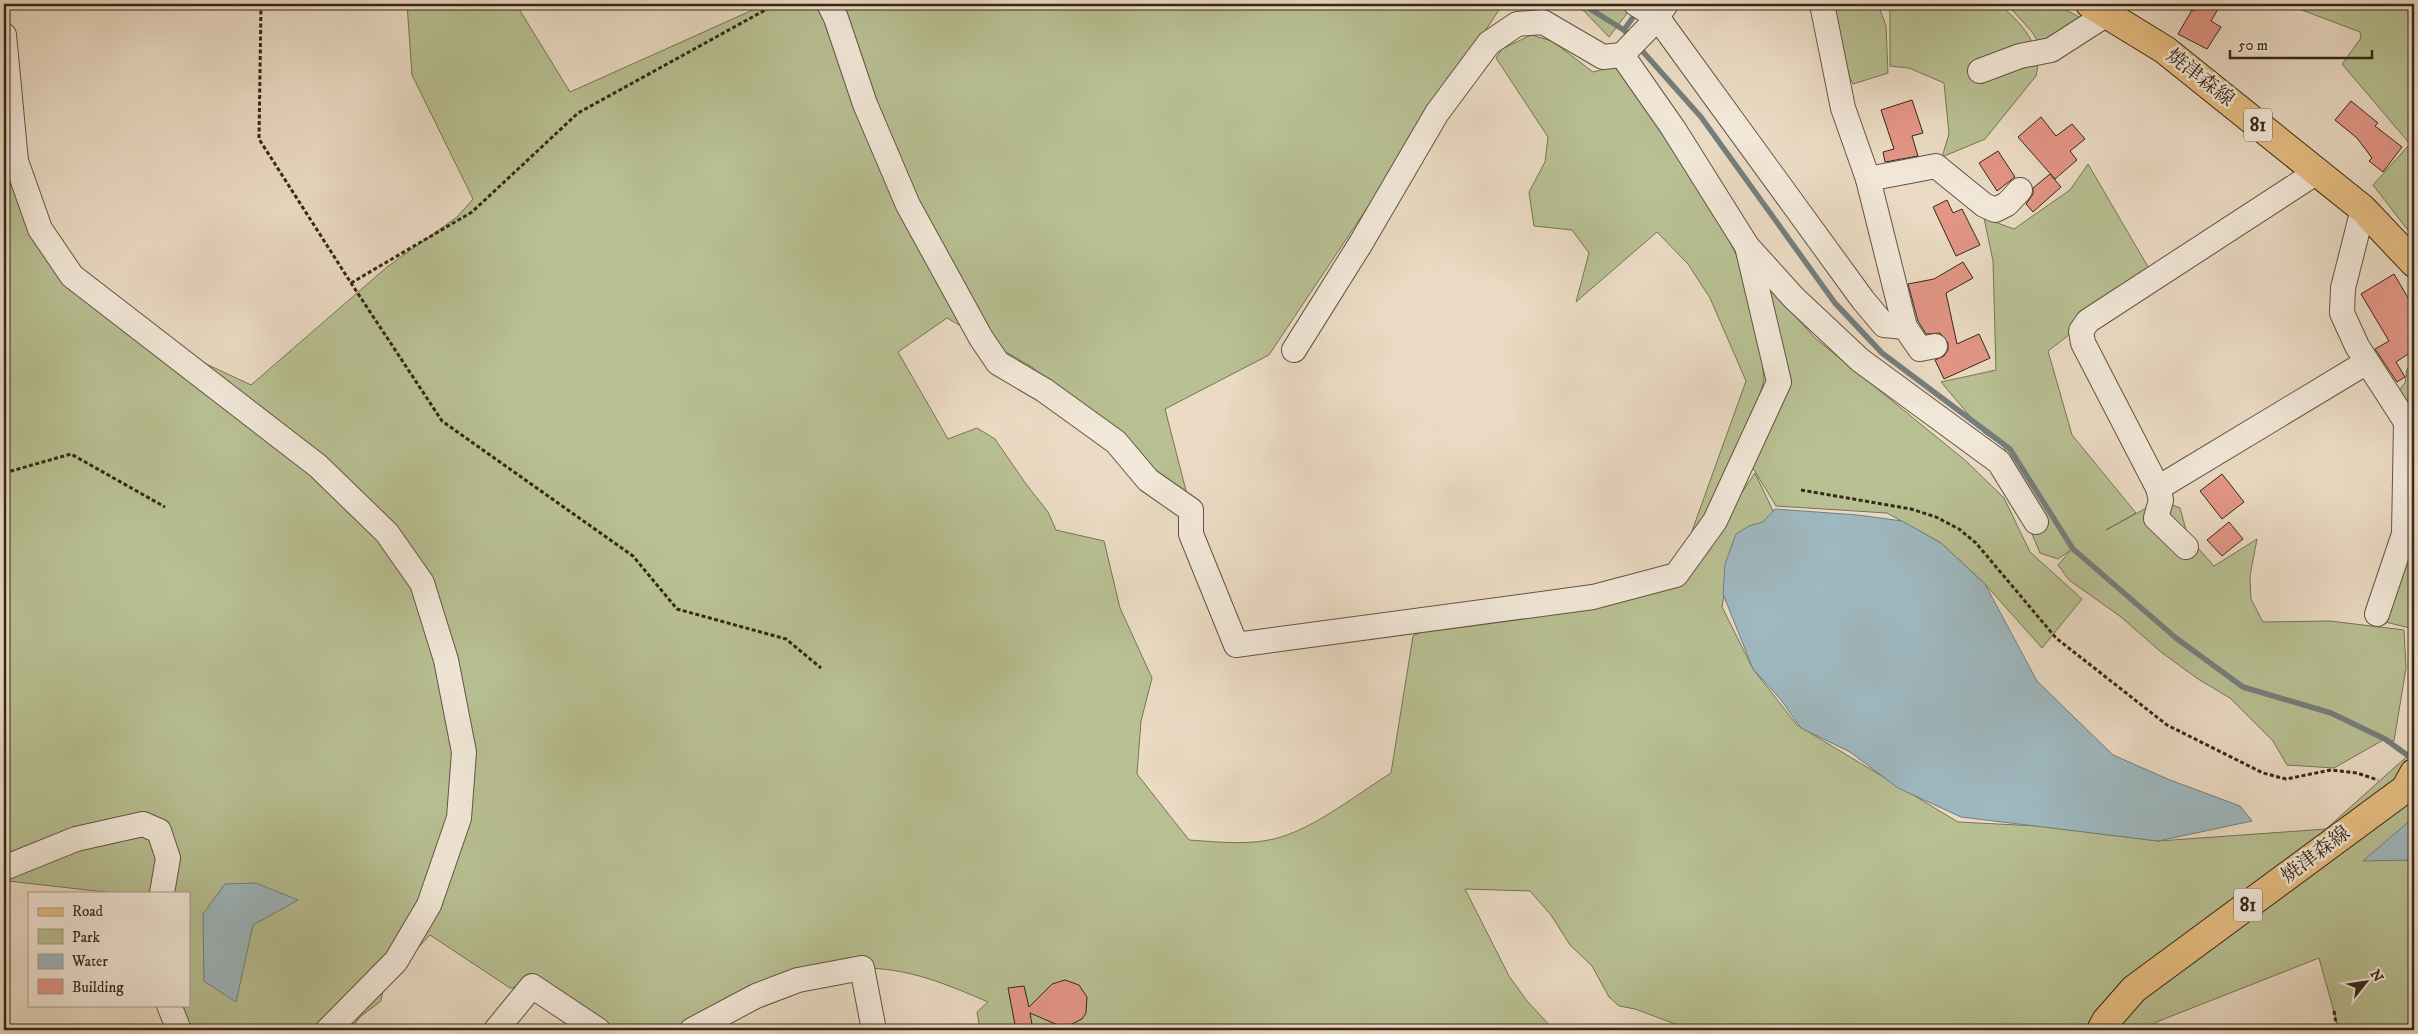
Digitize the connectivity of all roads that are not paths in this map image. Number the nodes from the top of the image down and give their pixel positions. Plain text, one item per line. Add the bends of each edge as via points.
1 (828, 4) edge
2 (1636, 4) edge
3 (1822, 4) edge
4 (2098, 9) edge
5 (1658, 15) edge
6 (4, 35) edge
7 (1625, 51) junction
8 (1980, 71) dead end
9 (2317, 172) junction
10 (1868, 179) junction
11 (2020, 190) dead end
12 (2363, 209) junction
13 (1747, 246) junction
14 (2414, 263) edge
15 (1905, 327) junction
16 (1935, 346) dead end
17 (1294, 350) dead end
18 (2367, 362) junction
19 (2158, 488) junction
20 (2036, 522) dead end
21 (2186, 547) dead end
22 (2377, 614) dead end
23 (2410, 781) edge
24 (4, 868) edge
25 (162, 892) edge
26 (169, 1006) edge
27 (178, 1030) edge
28 (328, 1030) edge
29 (496, 1030) edge
30 (598, 1030) edge
31 (692, 1030) edge
32 (874, 1030) edge
33 (2101, 1030) edge

1 - 13 street via 836,18 864,104 908,205 981,338 998,363 1044,390 1116,442 1148,480 1192,510 1191,534 1236,645 1593,597 1676,575 1714,521 1779,382
2 - 5 street
3 - 10 street via 1842,108
4 - 8 street via 2051,50 2020,56
4 - 9 main road, 焼津森線 / 81 via 2165,50
5 - 7 street
5 - 15 street via 1863,300 1884,325
6 - 28 street via 16,161 40,230 72,276 318,466 387,533 422,583 446,660 464,752 459,818 429,905 396,961
7 - 13 street
7 - 17 street via 1603,57 1543,22 1517,24 1489,43 1437,113 1361,244
9 - 12 main road, 焼津森線 / 81
9 - 19 street via 2088,321 2081,331 2083,343
10 - 11 street via 1936,166 1984,205 1996,210
10 - 15 street
12 - 14 main road, 焼津森線 / 81
12 - 18 street via 2343,288 2342,313
13 - 20 street via 1794,298 1860,360 1999,462
15 - 16 street via 1920,349
18 - 19 street
18 - 22 street via 2406,422 2404,534
19 - 21 street via 2161,500 2156,518
23 - 33 main road, 焼津森線 / 81 via 2134,990
24 - 25 street via 76,839 143,824 158,831 168,858
26 - 27 street
29 - 30 street via 532,986
31 - 32 street via 756,996 798,980 862,968

